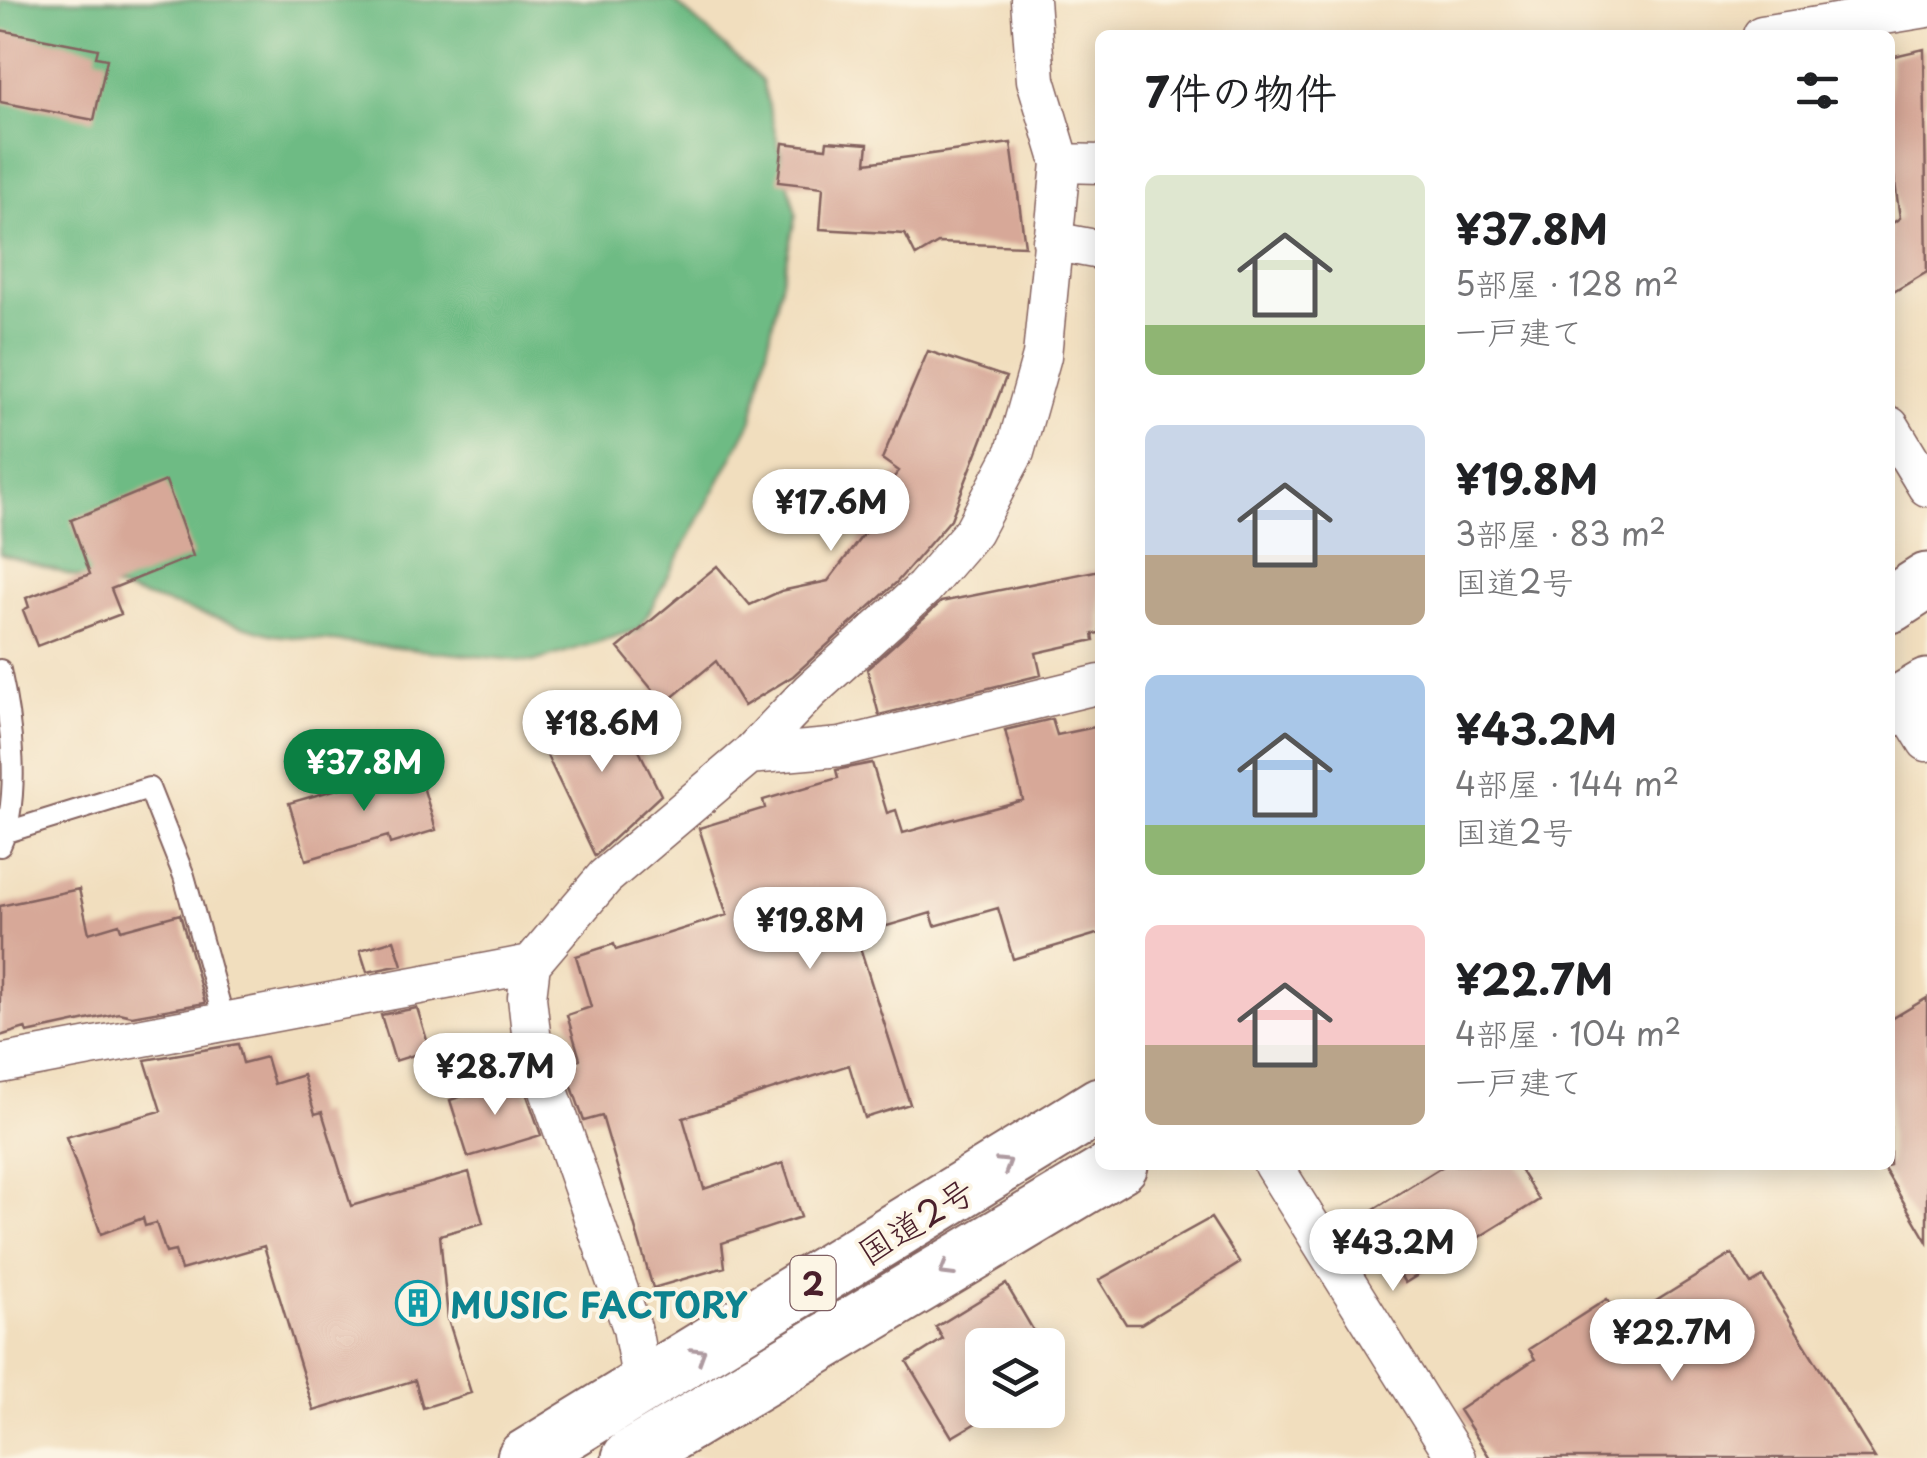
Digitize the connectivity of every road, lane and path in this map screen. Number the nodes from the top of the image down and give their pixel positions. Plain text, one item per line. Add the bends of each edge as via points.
1 (1030, 0) edge
2 (1927, 8) edge
3 (1773, 26) edge
4 (1061, 163) junction
5 (1095, 164) edge
6 (1052, 242) junction
7 (1095, 249) edge
8 (1895, 434) edge
9 (1927, 487) edge
10 (1927, 581) edge
11 (1895, 602) edge
12 (0, 670) edge
13 (1095, 685) edge
14 (749, 754) junction
15 (3, 839) edge
16 (531, 964) junction
17 (224, 1020) junction
18 (0, 1064) edge
19 (1095, 1108) edge
20 (1112, 1170) edge
21 (1277, 1170) edge
22 (644, 1388) junction
23 (526, 1458) edge
24 (630, 1458) edge
25 (1456, 1458) edge

1 - 4 street via 1036,80
2 - 3 street
4 - 5 street
4 - 6 street
6 - 7 street
6 - 14 street via 1042,356 1015,452 973,531 924,588
8 - 9 street
10 - 11 highway
12 - 15 lane via 10,720
13 - 14 street via 841,747
14 - 16 street via 605,877
15 - 17 lane via 149,788 184,876
16 - 17 street
16 - 22 street via 532,1042 632,1328
17 - 18 street
22 -> 19 highway, 国道2号 / 2
20 -> 24 highway, 国道2号 / 2
21 - 25 street
22 - 23 highway, 国道2号 / 2

